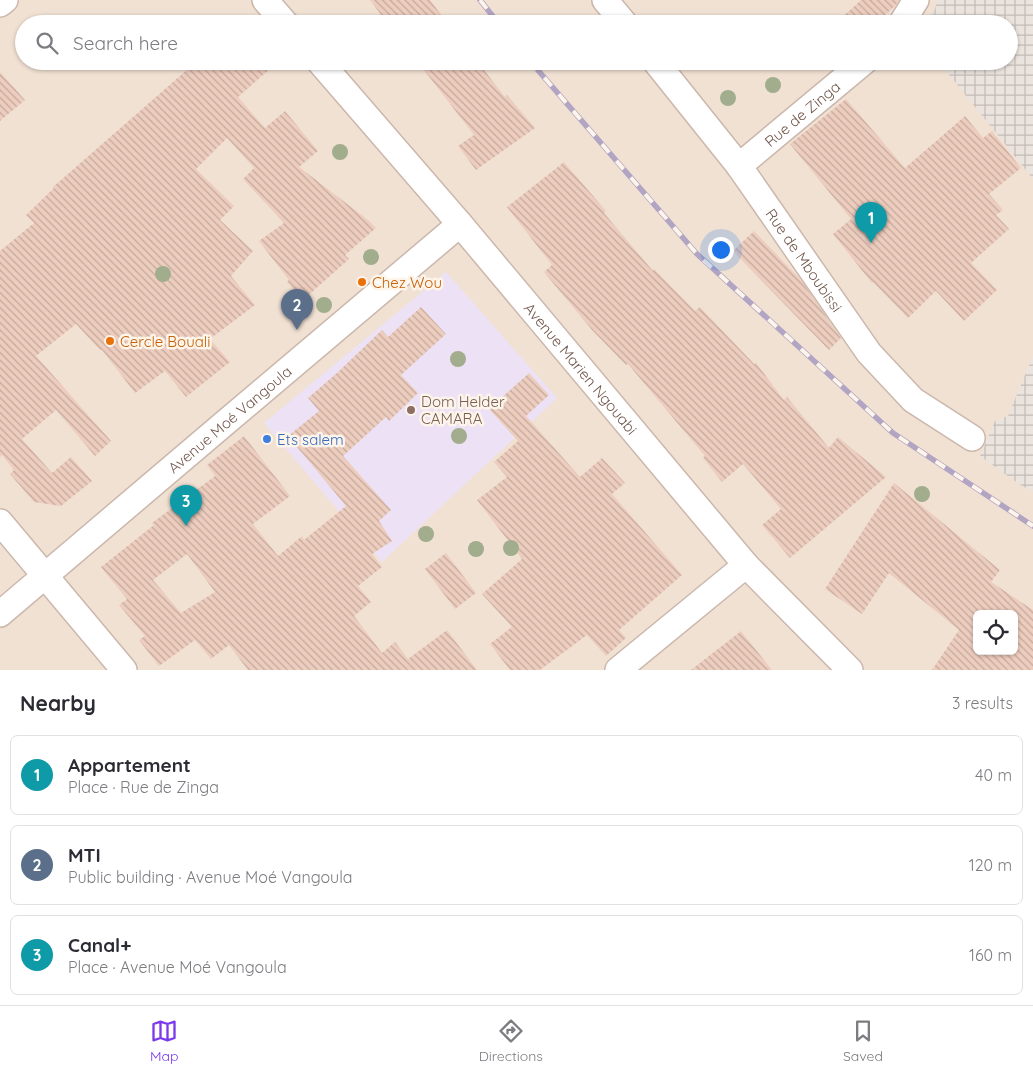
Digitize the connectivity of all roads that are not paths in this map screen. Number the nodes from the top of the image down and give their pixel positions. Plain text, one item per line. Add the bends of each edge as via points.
1 (5, 0) edge
2 (265, 0) edge
3 (606, 0) edge
4 (916, 0) edge
5 (0, 4) edge
6 (278, 15) edge
7 (617, 15) edge
8 (907, 15) edge
9 (326, 70) edge
10 (662, 70) edge
11 (854, 70) edge
12 (739, 166) junction
13 (460, 224) junction
14 (972, 438) dead end
15 (0, 522) edge
16 (746, 565) junction
17 (44, 576) junction
18 (0, 614) edge
19 (124, 670) edge
20 (618, 670) edge
21 (850, 670) edge

1 - 5 street
2 - 6 street
3 - 7 street
4 - 8 street
9 - 13 street, Avenue Marien Ngouabi
10 - 12 street, Rue de Mboubissi
11 - 12 street, Rue de Zinga
12 - 14 street, Rue de Mboubissi via 869,353 913,400
13 - 16 street, Avenue Marien Ngouabi
13 - 17 street, Avenue Moé Vangoula
15 - 17 street
16 - 20 street
16 - 21 street, Avenue Marien Ngouabi
17 - 18 street, Avenue Moé Vangoula
17 - 19 street

